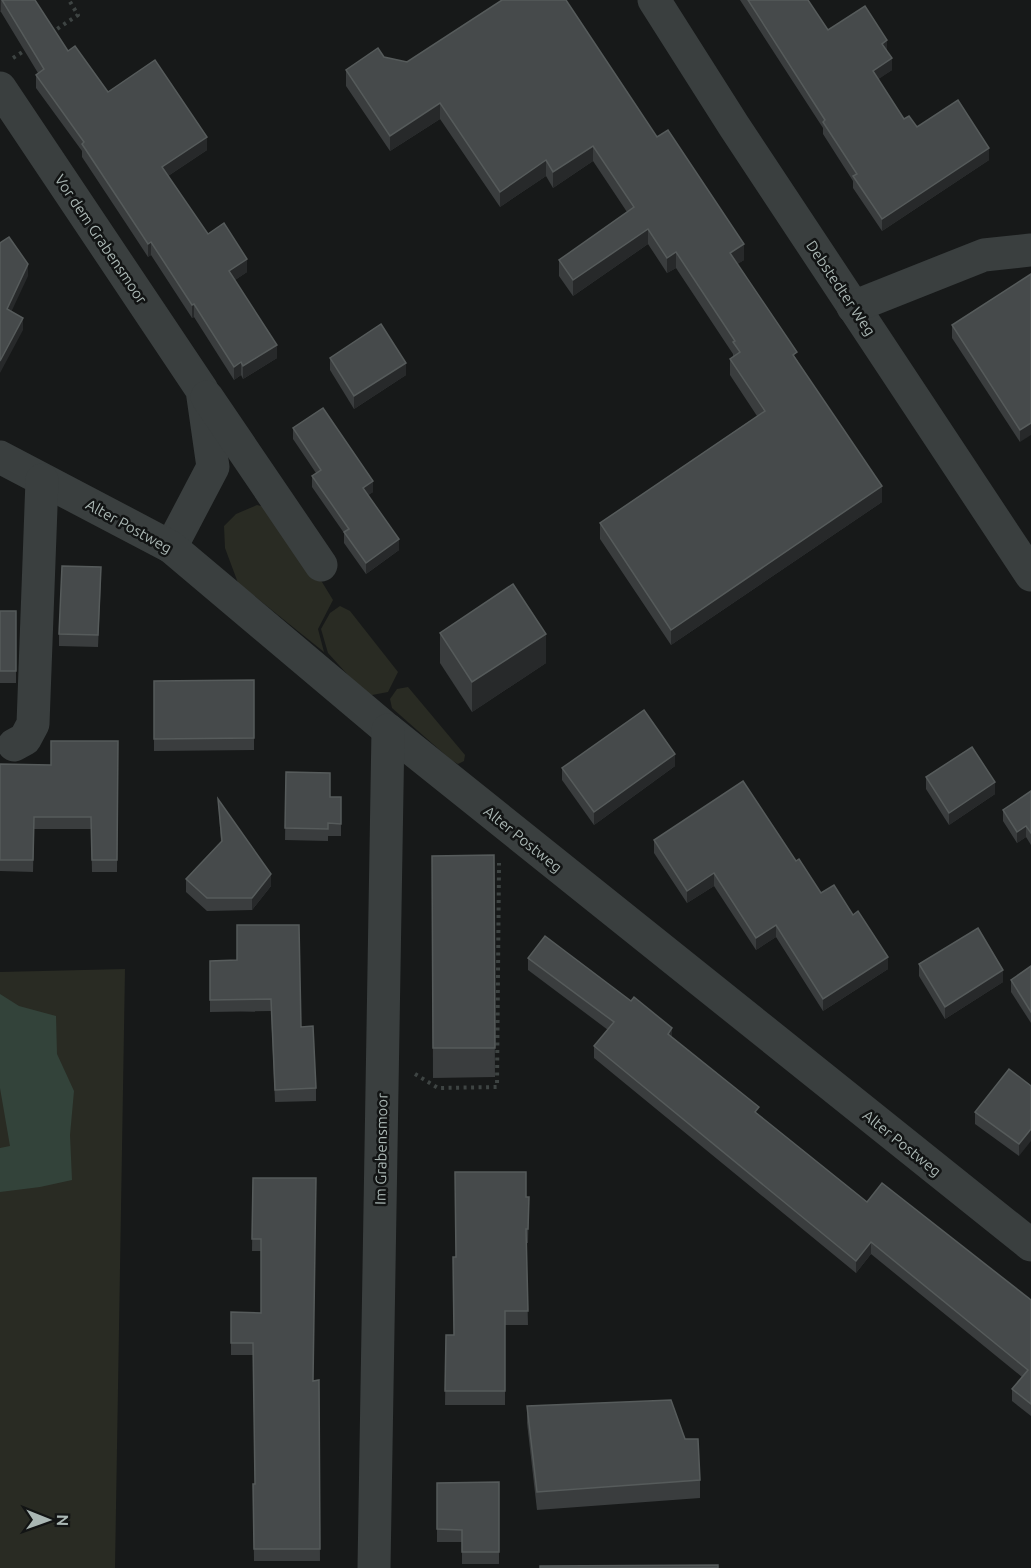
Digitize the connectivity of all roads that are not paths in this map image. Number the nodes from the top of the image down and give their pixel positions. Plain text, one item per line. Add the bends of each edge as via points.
1 (654, 0) edge
2 (5, 74) edge
3 (1031, 249) edge
4 (853, 307) junction
5 (202, 390) junction
6 (0, 457) edge
7 (42, 480) junction
8 (171, 547) junction
9 (321, 565) dead end
10 (1031, 575) edge
11 (388, 730) junction
12 (14, 745) dead end
13 (1031, 1245) edge
14 (374, 1568) edge

1 - 4 street, Debstedter Weg
2 - 5 street, Vor dem Grabensmoor
3 - 4 street via 984,255
4 - 10 street, Debstedter Weg
5 - 8 street, Vor dem Grabensmoor via 213,467
5 - 9 street, Vor dem Grabensmoor
6 - 7 street, Alter Postweg
7 - 8 street, Alter Postweg
7 - 12 street via 33,724 25,739
8 - 11 street, Alter Postweg
11 - 13 street, Alter Postweg
11 - 14 street, Im Grabensmoor

